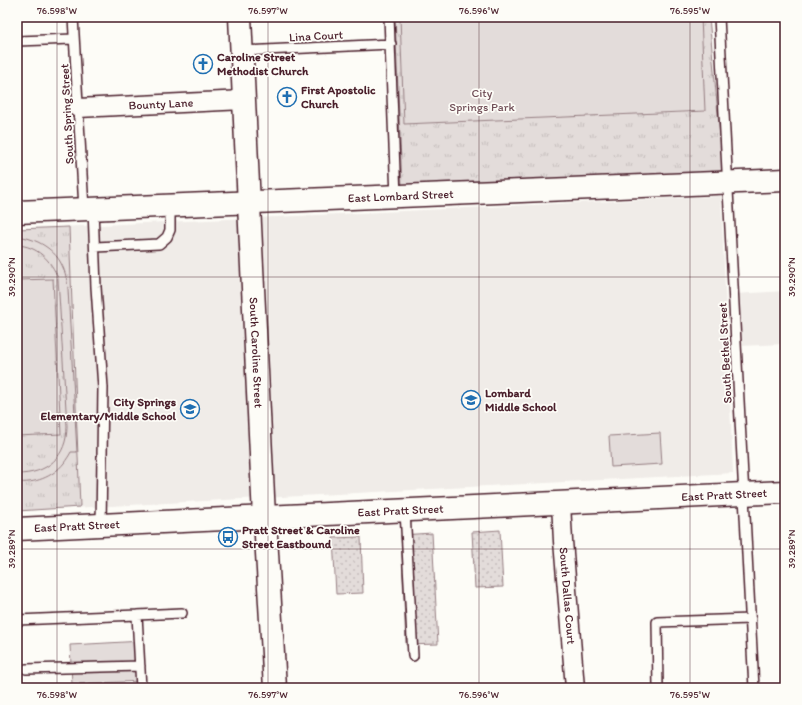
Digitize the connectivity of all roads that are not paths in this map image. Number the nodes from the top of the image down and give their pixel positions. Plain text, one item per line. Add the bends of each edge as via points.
1 (73, 17) edge
2 (240, 17) edge
3 (389, 17) edge
4 (719, 17) edge
5 (74, 39) junction
6 (17, 41) edge
7 (391, 44) junction
8 (242, 51) junction
9 (244, 100) junction
10 (78, 108) junction
11 (785, 180) edge
12 (727, 183) junction
13 (396, 197) junction
14 (249, 202) junction
15 (170, 206) junction
16 (89, 209) junction
17 (17, 212) edge
18 (95, 247) junction
19 (785, 492) edge
20 (744, 494) junction
21 (561, 503) junction
22 (405, 511) junction
23 (264, 518) junction
24 (101, 525) junction
25 (17, 529) edge
26 (182, 613) dead end
27 (137, 614) junction
28 (751, 619) junction
29 (17, 620) edge
30 (414, 656) dead end
31 (140, 666) junction
32 (26, 669) dead end
33 (141, 688) edge
34 (275, 688) edge
35 (574, 688) edge
36 (658, 688) edge
37 (754, 688) edge

1 - 5 lane, South Spring Street
2 - 8 main road, South Caroline Street
3 - 7 lane
4 - 12 lane, South Bethel Street
5 - 6 lane
5 - 10 lane, South Spring Street
7 - 8 lane, Lina Court
7 - 13 lane
8 - 9 main road, South Caroline Street
9 - 10 street, Bounty Lane
9 - 14 main road, South Caroline Street
10 - 16 lane, South Spring Street
11 - 12 main road, East Lombard Street
12 - 13 main road, East Lombard Street
12 - 20 lane, South Bethel Street
13 - 14 main road, East Lombard Street
14 - 15 main road, East Lombard Street
14 - 23 main road, South Caroline Street
15 - 16 main road, East Lombard Street
15 - 18 lane via 170,230 167,237 158,244
16 - 17 main road, East Lombard Street
16 - 18 lane, South Spring Street
18 - 24 lane, South Spring Street via 103,388
19 - 20 main road, East Pratt Street
20 - 21 main road, East Pratt Street
20 - 28 lane, South Bethel Street
21 - 22 main road, East Pratt Street
21 - 35 street, South Dallas Court
22 - 23 main road, East Pratt Street
22 - 30 lane
23 - 24 main road, East Pratt Street
23 - 34 main road, South Caroline Street
24 - 25 main road, East Pratt Street
26 - 27 lane
27 - 29 lane
27 - 31 lane
28 - 36 lane via 657,622
28 - 37 lane, South Bethel Street
31 - 32 lane
31 - 33 lane

